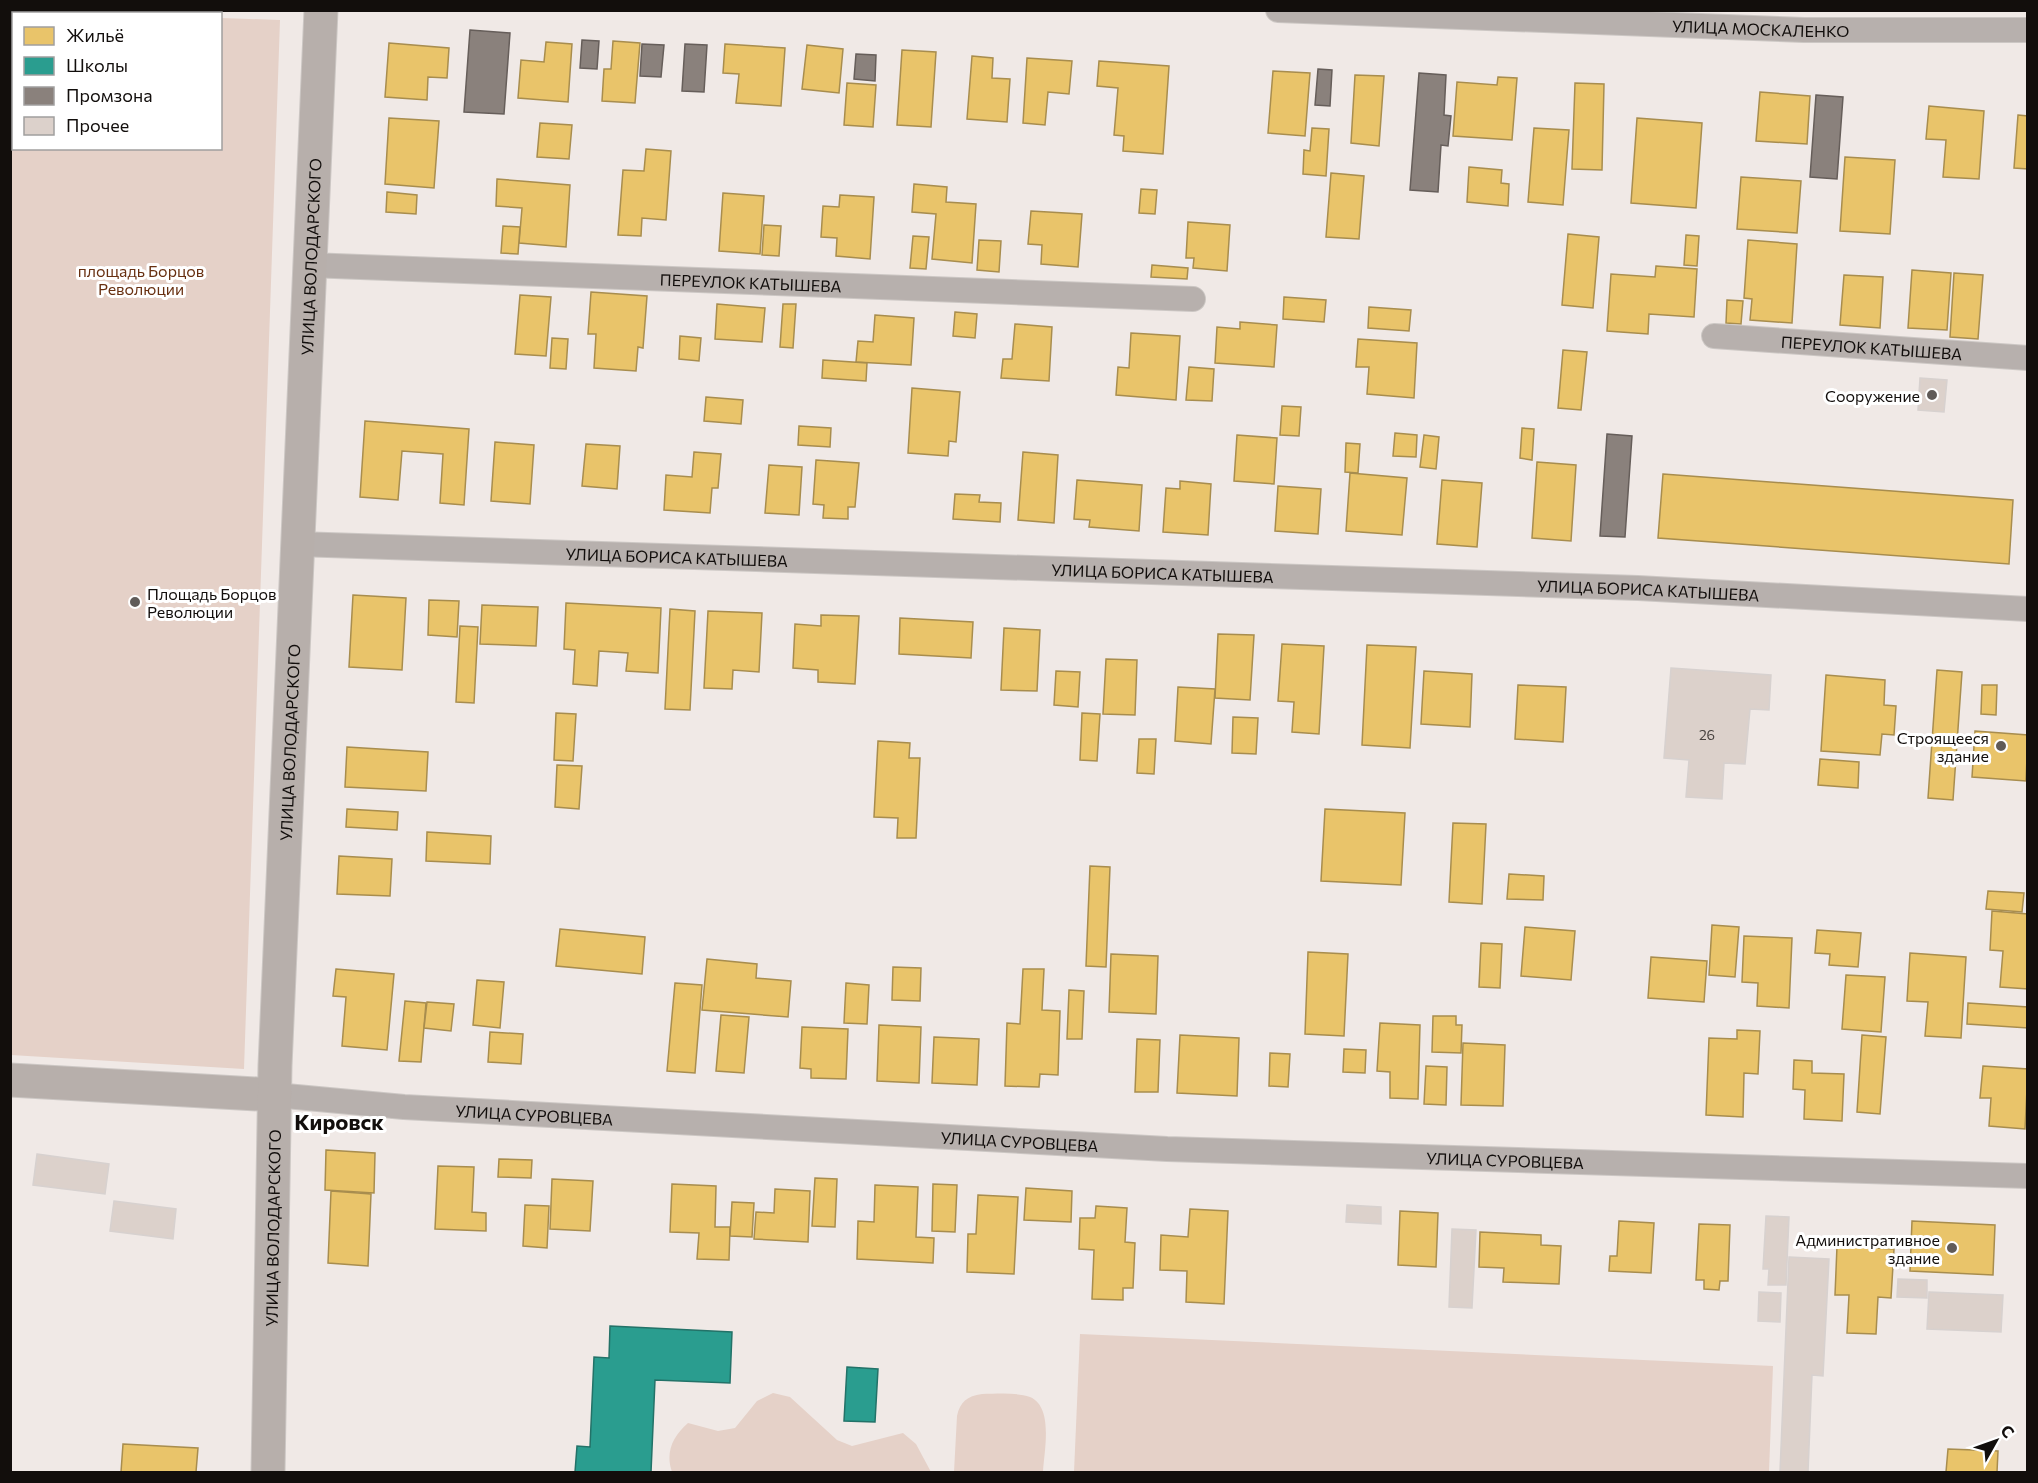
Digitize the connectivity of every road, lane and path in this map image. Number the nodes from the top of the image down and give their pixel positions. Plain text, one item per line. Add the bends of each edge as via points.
1 (321, 10) edge
2 (1278, 10) edge
3 (2028, 30) edge
4 (309, 265) junction
5 (1193, 299) dead end
6 (1714, 336) dead end
7 (2028, 358) edge
8 (297, 544) junction
9 (2028, 609) edge
10 (10, 1080) edge
11 (275, 1095) junction
12 (2028, 1176) edge
13 (268, 1473) edge

1 - 4 street, УЛИЦА ВОЛОДАРСКОГО
2 - 3 street, УЛИЦА МОСКАЛЕНКО via 1804,30
4 - 5 street, ПЕРЕУЛОК КАТЫШЕВА
4 - 8 street, УЛИЦА ВОЛОДАРСКОГО
6 - 7 street, ПЕРЕУЛОК КАТЫШЕВА
8 - 9 street, УЛИЦА БОРИСА КАТЫШЕВА via 1638,588
8 - 11 street, УЛИЦА ВОЛОДАРСКОГО
10 - 11 street, УЛИЦА СУРОВЦЕВА
11 - 12 street, УЛИЦА СУРОВЦЕВА via 404,1107 1167,1149
11 - 13 street, УЛИЦА ВОЛОДАРСКОГО

